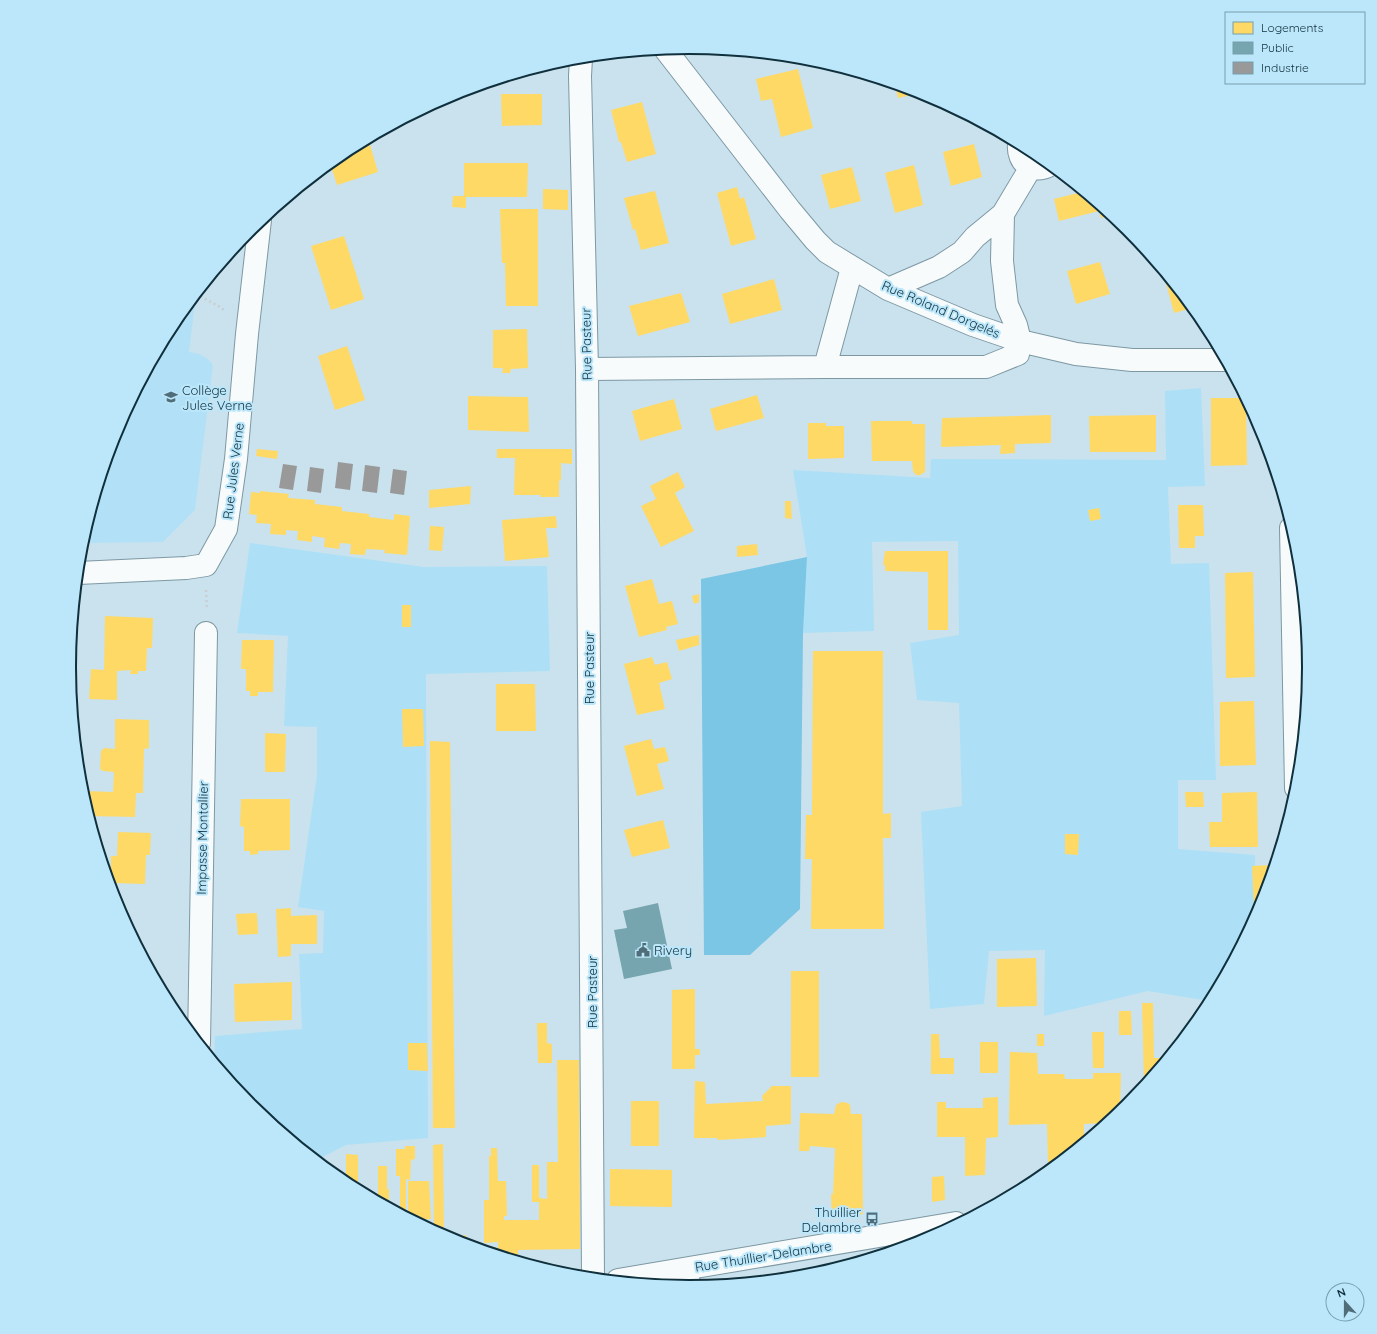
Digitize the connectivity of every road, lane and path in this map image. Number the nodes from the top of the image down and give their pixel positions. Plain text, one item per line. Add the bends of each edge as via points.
1 (669, 54) edge
2 (581, 64) edge
3 (1018, 150) edge
4 (1040, 166) edge
5 (1003, 214) junction
6 (259, 230) edge
7 (852, 268) junction
8 (888, 289) junction
9 (1020, 341) junction
10 (1218, 360) edge
11 (825, 367) junction
12 (587, 369) junction
13 (1292, 557) edge
14 (206, 565) junction
15 (83, 573) edge
16 (206, 633) joint
17 (1295, 752) edge
18 (199, 1036) edge
19 (933, 1229) edge
20 (593, 1272) edge
21 (691, 1277) edge
22 (646, 1279) edge

1 - 7 street, Rue Roland Dorgelés via 815,240 827,252
2 - 12 street, Rue Pasteur
3 - 4 street via 1024,163
4 - 5 street
5 - 8 street via 975,237 962,252 939,267
5 - 9 street via 1002,261 1007,305
6 - 14 street, Rue Jules Verne via 236,459 226,528
7 - 8 street, Rue Roland Dorgelés
7 - 11 street
8 - 9 street, Rue Roland Dorgelés via 973,325
9 - 10 street, Rue Roland Dorgelés via 1076,354 1132,360
9 - 11 street via 1018,354 986,367
11 - 12 street
12 - 20 street, Rue Pasteur
13 - 17 street
14 - 15 street
14 - 16 path
16 - 18 street, Impasse Montallier
19 - 21 street, Rue Thuillier-Delambre
21 - 22 street, Rue Thuillier-Delambre

